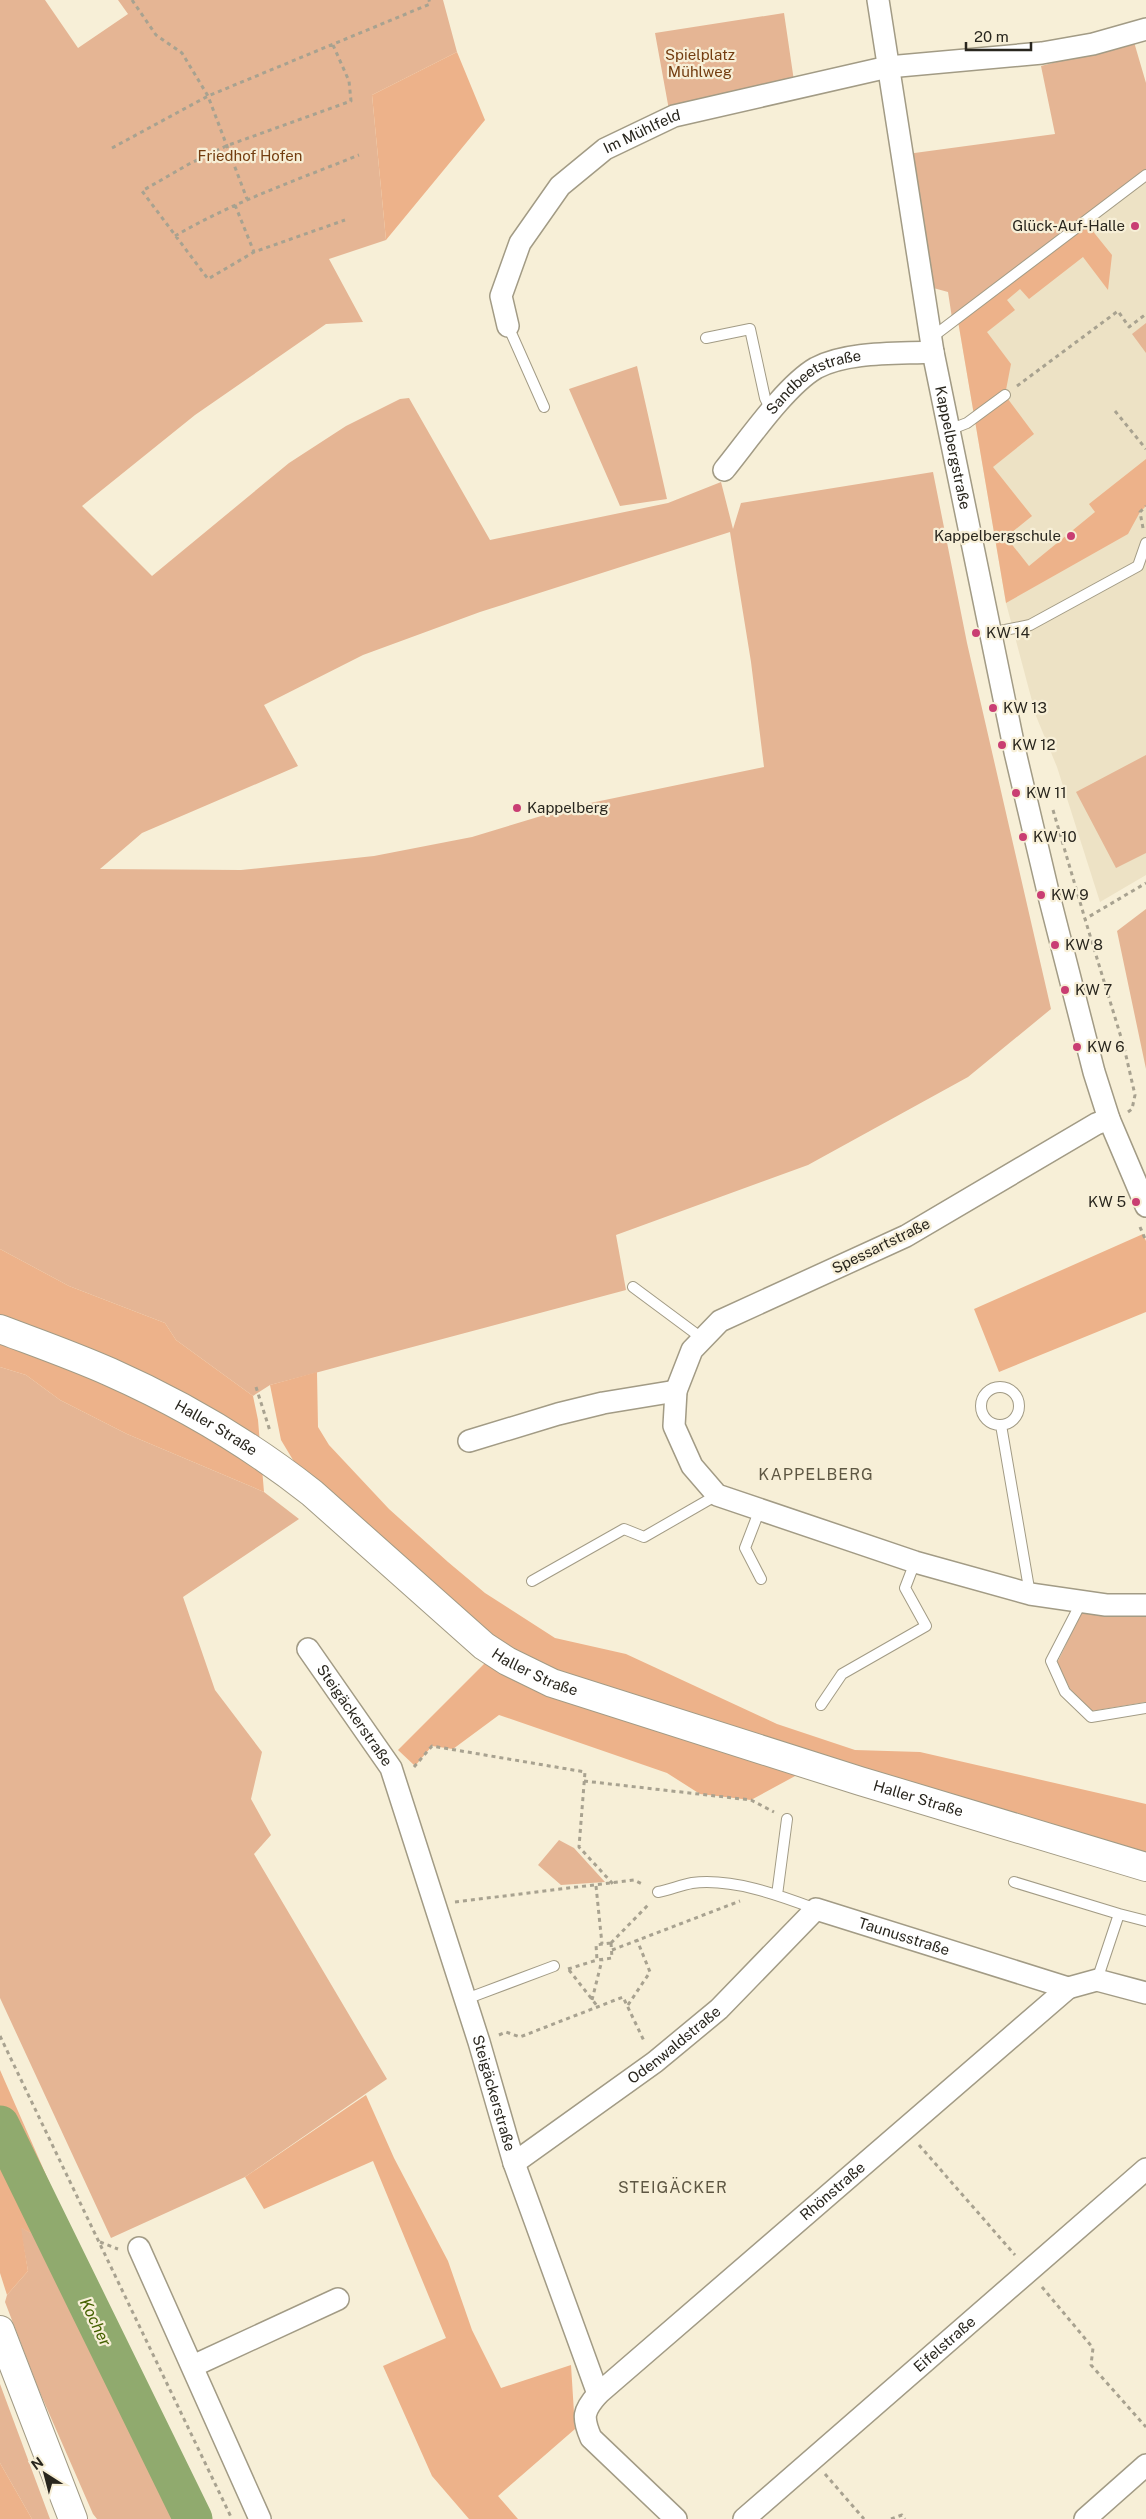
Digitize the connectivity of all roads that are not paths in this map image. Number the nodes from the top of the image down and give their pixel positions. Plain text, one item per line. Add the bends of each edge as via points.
1 (878, 0) edge
2 (1146, 29) edge
3 (888, 67) junction
4 (1146, 175) edge
5 (508, 326) joint
6 (706, 338) dead end
7 (932, 345) junction
8 (1005, 395) road end
9 (544, 407) dead end
10 (772, 411) junction
11 (949, 430) junction
12 (724, 470) dead end
13 (1146, 543) edge
14 (990, 633) junction
15 (1109, 1119) junction
16 (1146, 1206) edge
17 (633, 1287) dead end
18 (0, 1329) edge
19 (702, 1339) junction
20 (676, 1391) junction
21 (1001, 1425) dead end
22 (469, 1441) dead end
23 (717, 1495) junction
24 (760, 1509) junction
25 (915, 1562) junction
26 (761, 1579) dead end
27 (532, 1581) dead end
28 (1030, 1594) junction
29 (1082, 1601) junction
30 (1146, 1605) edge
31 (308, 1649) dead end
32 (821, 1704) dead end
33 (1146, 1708) edge
34 (787, 1819) road end
35 (1146, 1867) edge
36 (1014, 1882) dead end
37 (658, 1892) road end
38 (777, 1895) junction
39 (816, 1909) junction
40 (1120, 1914) junction
41 (1146, 1921) edge
42 (554, 1966) road end
43 (1097, 1980) junction
44 (1068, 1988) junction
45 (1146, 1992) edge
46 (466, 1999) junction
47 (514, 2163) junction
48 (1146, 2169) edge
49 (139, 2248) dead end
50 (338, 2299) dead end
51 (0, 2330) edge
52 (193, 2366) junction
53 (598, 2394) junction
54 (1146, 2465) edge
55 (73, 2519) edge
56 (260, 2519) edge
57 (676, 2519) edge
58 (744, 2519) edge
59 (1085, 2519) edge

1 - 3 street, Kappelbergstraße
2 - 3 street, Im Mühlfeld via 1093,44 1042,53
3 - 5 street, Im Mühlfeld via 674,116 605,148 560,186 520,243 501,296
3 - 7 street, Kappelbergstraße
4 - 7 lane
5 - 9 lane
6 - 10 lane via 750,329 764,398
7 - 10 street, Sandbeetstraße via 854,356 816,368
7 - 11 street, Kappelbergstraße
8 - 11 lane via 967,423
10 - 12 street, Sandbeetstraße
11 - 14 street, Kappelbergstraße
13 - 14 lane via 1138,566 1030,625
14 - 15 street, Kappelbergstraße via 1048,896
15 - 16 street, Kappelbergstraße
15 - 19 street, Spessartstraße via 906,1236 720,1321
17 - 19 lane
18 - 35 main road, Haller Straße via 109,1371 230,1435 284,1471 462,1627 507,1662 527,1672 552,1683 842,1775
19 - 20 street, Spessartstraße via 692,1350
20 - 22 street via 603,1403
20 - 23 street, Spessartstraße via 674,1426 692,1466
21 - 28 lane
23 - 24 street
23 - 27 lane via 644,1537 624,1529
24 - 25 street
24 - 26 lane via 745,1548
25 - 28 street
25 - 32 lane via 905,1588 926,1626 842,1674
28 - 29 street
29 - 30 street
29 - 33 lane via 1051,1661 1065,1692 1091,1717
31 - 46 street, Steigäckerstraße via 391,1768
34 - 38 lane
36 - 40 lane
37 - 38 lane, Taunusstraße via 692,1883 737,1886
38 - 39 lane, Taunusstraße
39 - 44 street, Taunusstraße
39 - 47 street, Odenwaldstraße via 719,2009 655,2062
40 - 41 lane
40 - 43 lane
42 - 46 lane
43 - 44 street
43 - 45 street
44 - 53 street, Rhönstraße
46 - 47 street, Steigäckerstraße
47 - 53 street, Steigäckerstraße
48 - 58 street, Eifelstraße
49 - 52 street
50 - 52 street
51 - 55 main road
52 - 56 street
53 - 57 street via 587,2407 584,2422 591,2438
54 - 59 street

